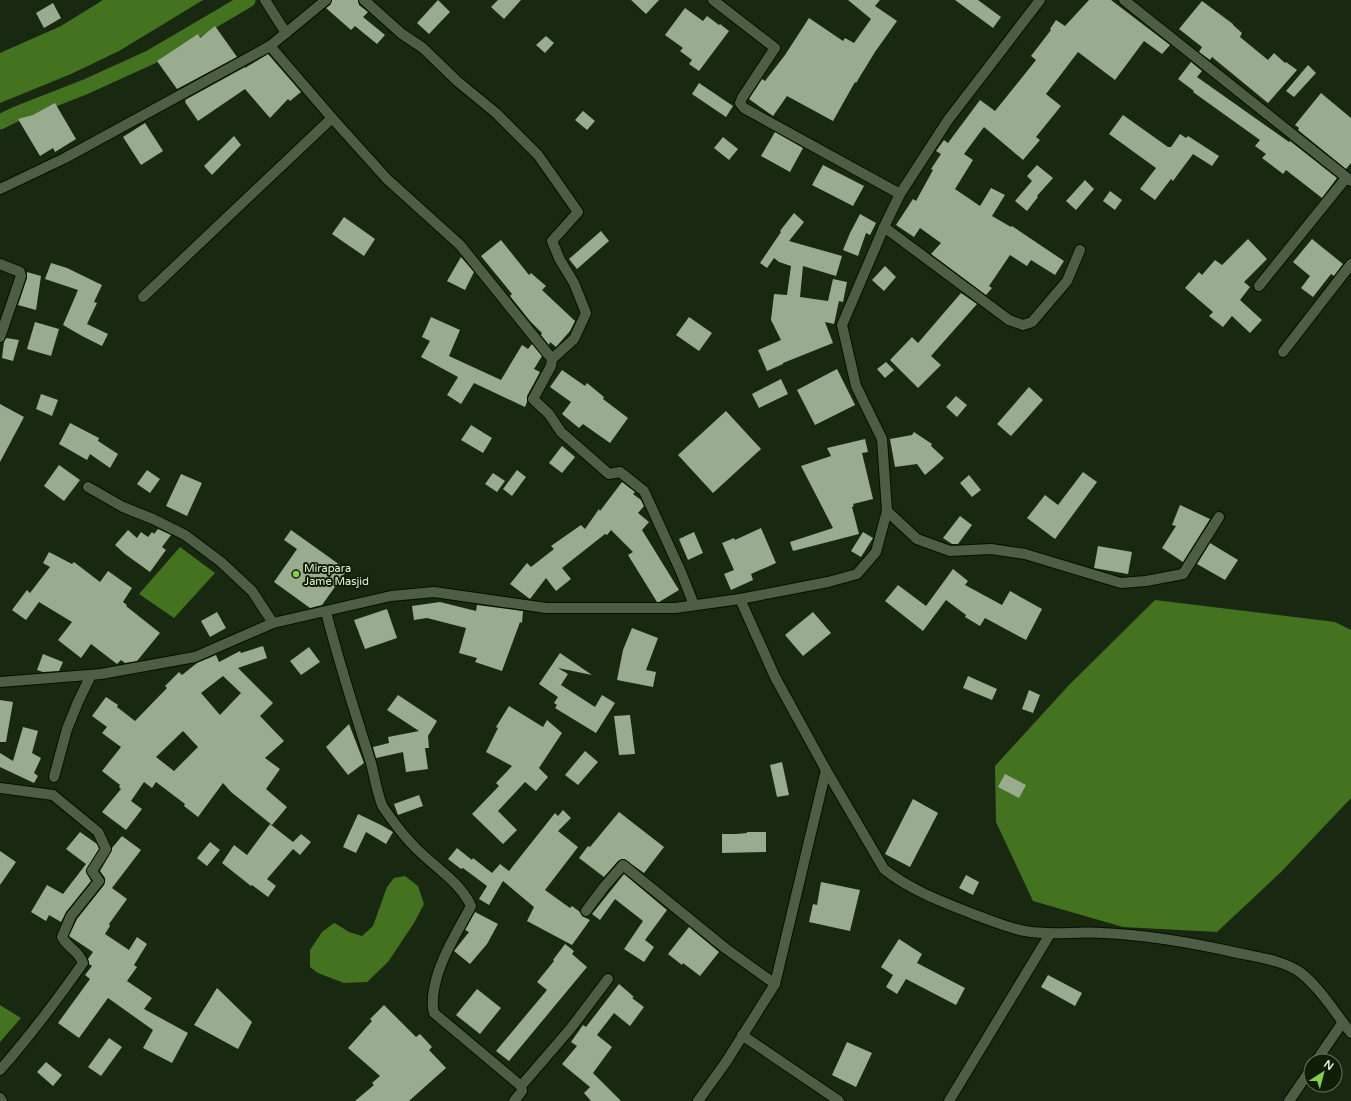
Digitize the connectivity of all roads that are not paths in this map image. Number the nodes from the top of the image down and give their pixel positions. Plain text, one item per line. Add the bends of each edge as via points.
1 (265, 0) edge
2 (326, 0) edge
3 (364, 0) edge
4 (713, 0) edge
5 (1040, 0) edge
6 (1124, 0) edge
7 (286, 33) junction
8 (270, 46) junction
9 (332, 118) junction
10 (1349, 180) edge
11 (0, 189) edge
12 (900, 194) junction
13 (884, 227) junction
14 (1080, 250) dead end
15 (0, 264) edge
16 (1351, 264) edge
17 (1259, 286) dead end
18 (143, 298) dead end
19 (0, 337) edge
20 (1283, 352) dead end
21 (552, 359) junction
22 (88, 487) dead end
23 (887, 511) junction
24 (1219, 517) dead end
25 (740, 599) junction
26 (694, 605) junction
27 (326, 612) junction
28 (273, 623) junction
29 (91, 675) junction
30 (0, 682) edge
31 (826, 770) junction
32 (54, 777) dead end
33 (0, 788) edge
34 (586, 911) dead end
35 (1050, 934) junction
36 (608, 979) dead end
37 (775, 984) junction
38 (1343, 1022) junction
39 (1351, 1033) edge
40 (742, 1035) junction
41 (1322, 1053) edge
42 (0, 1070) edge
43 (1303, 1081) edge
44 (521, 1086) junction
45 (0, 1098) edge
46 (2, 1101) edge
47 (514, 1101) edge
48 (698, 1101) edge
49 (839, 1101) edge
50 (949, 1101) edge
51 (1289, 1101) edge

1 - 7 street
2 - 7 street
3 - 21 street via 496,113 538,155 578,212 552,241 586,313 574,339
4 - 12 street via 775,48 742,98 740,103 744,108
5 - 12 street via 948,120
6 - 10 street
7 - 8 street
8 - 9 street
8 - 11 street via 65,158
9 - 18 street
9 - 21 street via 387,179 460,245
10 - 17 street
12 - 13 street
13 - 14 street via 1009,320 1023,325 1032,322 1067,281
13 - 23 street via 842,325 856,386 882,439
15 - 19 street via 20,272 21,276
16 - 20 street
21 - 26 street via 534,399 549,414 561,432 609,474 620,472 644,491 682,572
22 - 28 street via 191,540 221,562 252,591
23 - 24 street via 917,539 950,551 991,549 1025,554 1121,583 1183,574
23 - 25 street via 876,552 857,574
25 - 26 street
25 - 31 street via 775,676
26 - 27 street via 675,608 546,608 434,592 391,596
27 - 28 street
27 - 44 street via 382,805 413,845 457,885 471,906 443,959 435,983 432,1008 434,1013
28 - 29 street via 195,657
29 - 30 street
29 - 32 street via 67,729
31 - 35 street via 884,869 895,878 948,904 998,923 1025,931
31 - 37 street
33 - 42 street via 53,795 98,832 106,849 92,871 98,881 71,916 62,937 83,962 28,1038
34 - 37 street via 623,866 725,948
35 - 38 street via 1102,932 1153,938 1223,949 1284,964 1300,972 1319,991
35 - 50 street
36 - 44 street via 571,1028
37 - 40 street
38 - 39 street
38 - 41 street
40 - 48 street
40 - 49 street
43 - 51 street
44 - 47 street via 522,1091
45 - 46 street

